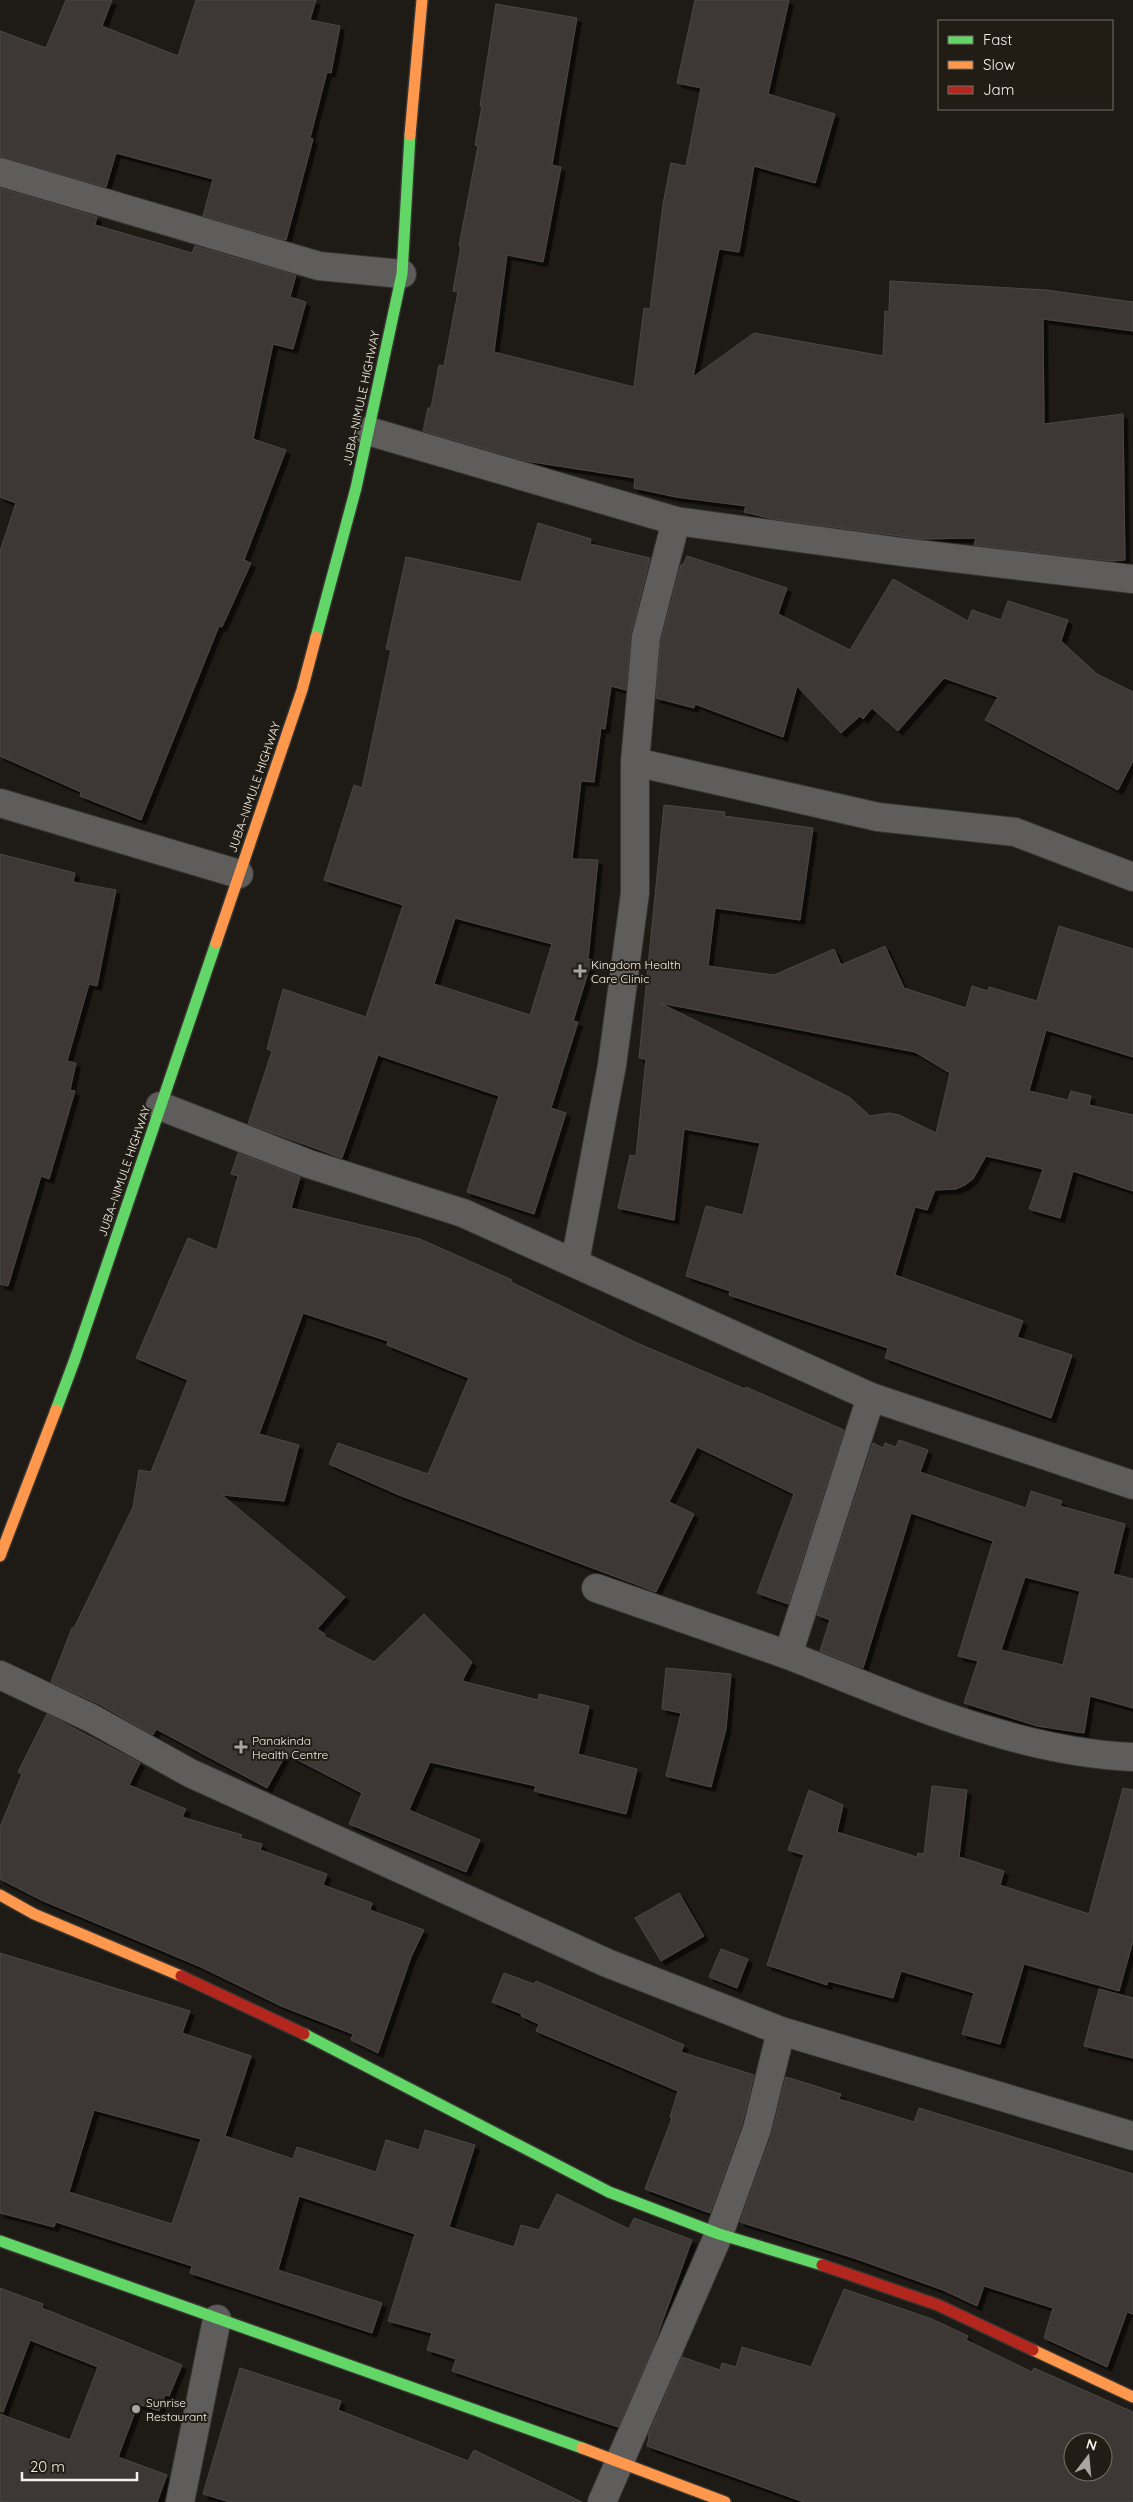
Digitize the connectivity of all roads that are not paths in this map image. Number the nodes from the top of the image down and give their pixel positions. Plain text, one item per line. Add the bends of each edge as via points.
1 (422, 0) edge
2 (0, 172) edge
3 (402, 274) junction
4 (368, 431) junction
5 (676, 521) junction
6 (1133, 579) edge
7 (635, 762) junction
8 (0, 803) edge
9 (239, 874) junction
10 (1133, 877) edge
11 (160, 1106) junction
12 (575, 1262) junction
13 (871, 1397) junction
14 (1133, 1484) edge
15 (0, 1556) edge
16 (596, 1588) dead end
17 (788, 1655) junction
18 (0, 1674) edge
19 (1133, 1757) edge
20 (0, 1895) edge
21 (781, 2030) junction
22 (1133, 2136) edge
23 (719, 2234) junction
24 (0, 2241) edge
25 (217, 2318) junction
26 (1133, 2397) edge
27 (618, 2461) junction
28 (180, 2502) edge
29 (602, 2502) edge
30 (725, 2502) edge

1 - 3 street, JUBA–NIMULE HIGHWAY
2 - 3 street via 319,266
3 - 4 street, JUBA–NIMULE HIGHWAY
4 - 5 street
4 - 9 street, JUBA–NIMULE HIGHWAY via 302,690
5 - 6 street
5 - 7 street via 646,637
7 - 10 street via 878,816 1015,832
7 - 12 street via 635,893 612,1066
8 - 9 street
9 - 11 street, JUBA–NIMULE HIGHWAY
11 - 12 street via 309,1164 463,1213
11 - 15 street, JUBA–NIMULE HIGHWAY via 75,1359
12 - 13 street
13 - 14 street
13 - 17 street
16 - 17 street
17 - 19 street via 955,1720 1035,1742
18 - 21 street via 269,1811 607,1964
20 - 23 street via 34,1914 194,1981 295,2030 609,2192
21 - 22 street
21 - 23 street via 757,2129
23 - 26 street via 808,2260 938,2305
23 - 27 street
24 - 25 street
25 - 27 street
25 - 28 street
27 - 29 street
27 - 30 street

